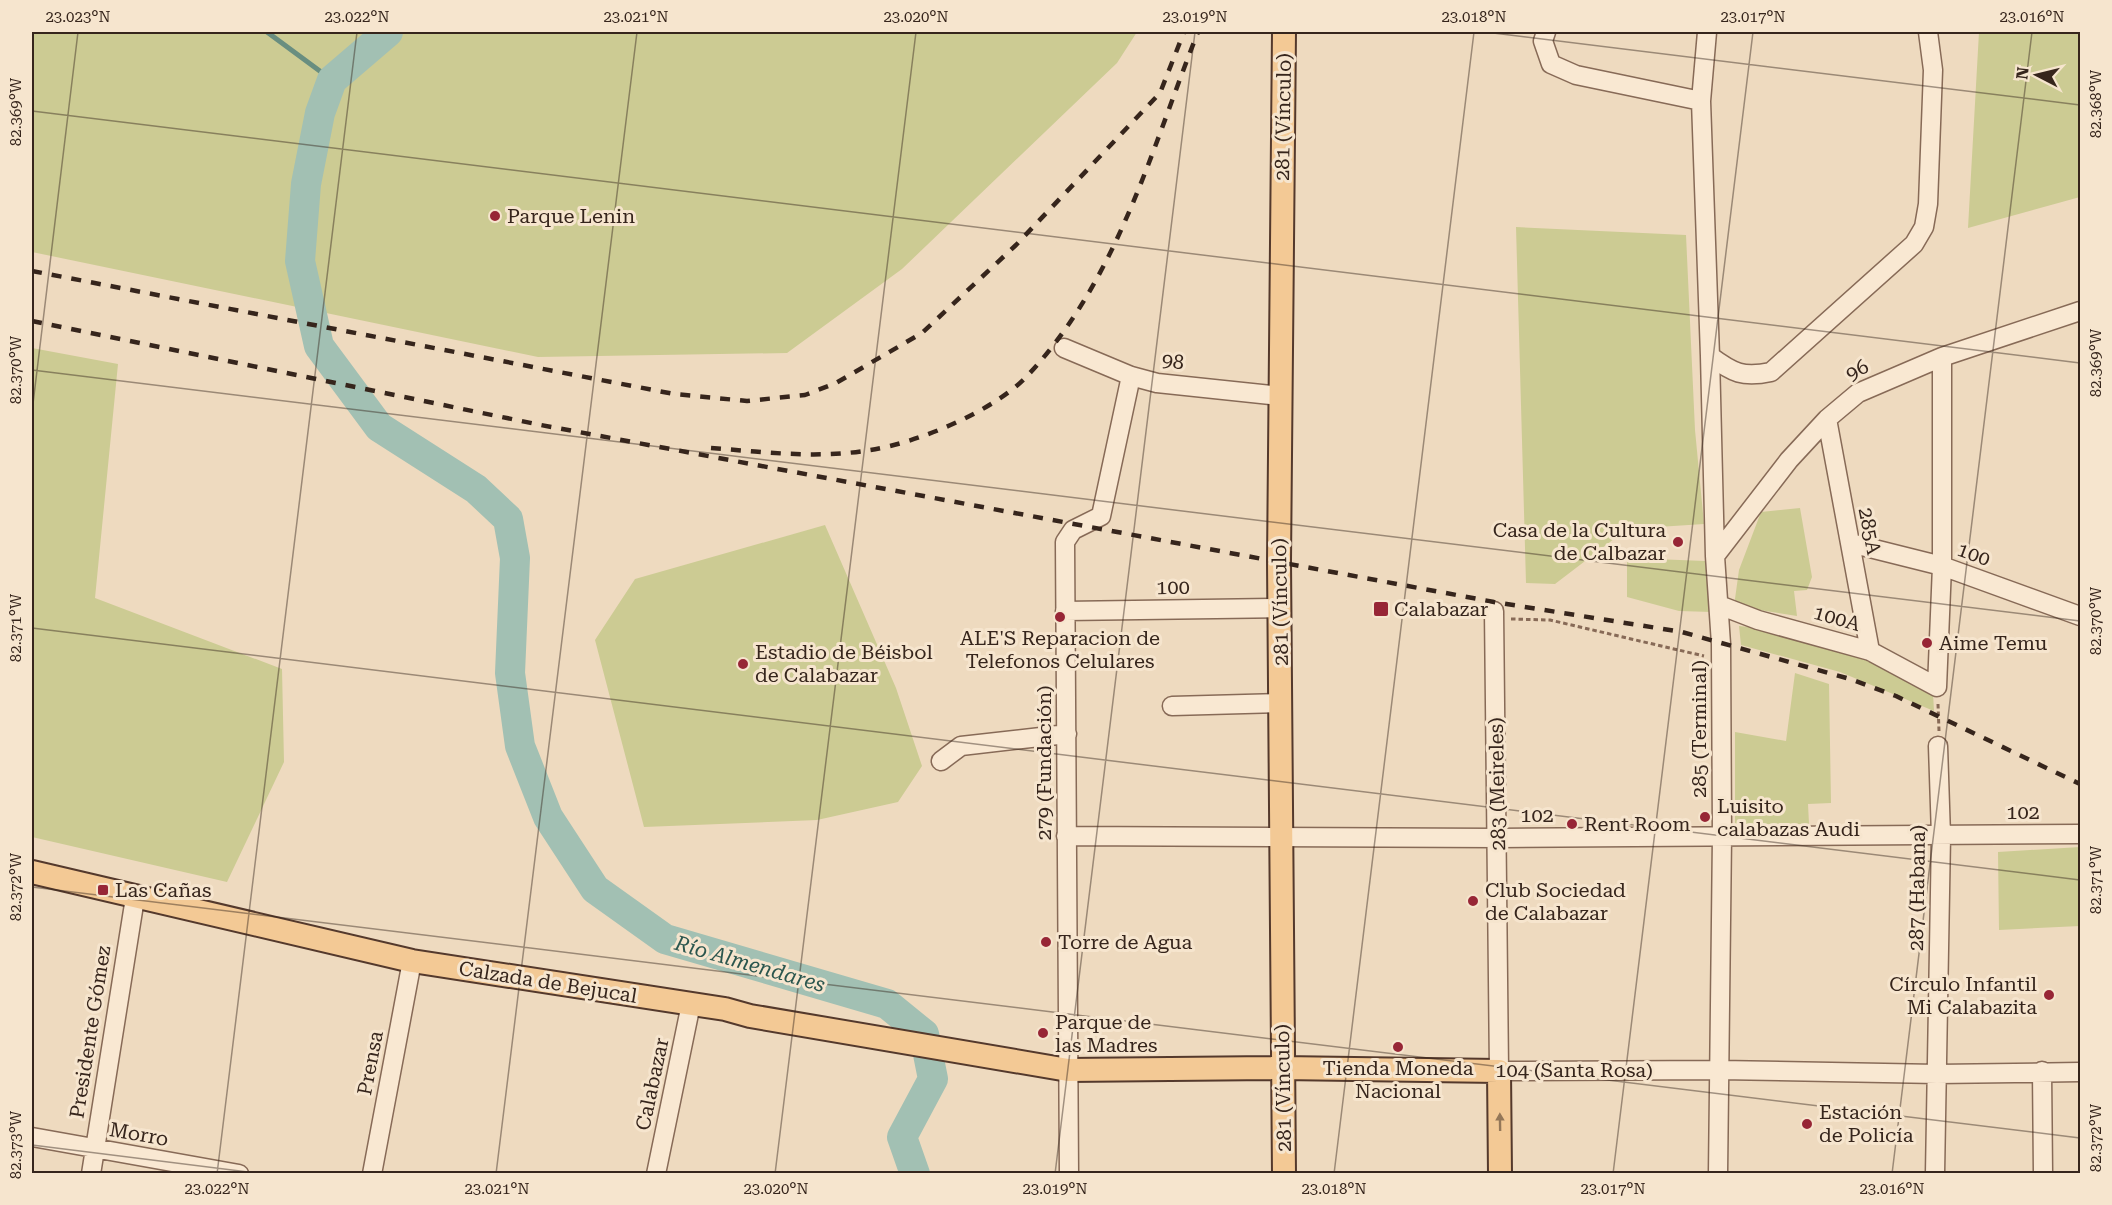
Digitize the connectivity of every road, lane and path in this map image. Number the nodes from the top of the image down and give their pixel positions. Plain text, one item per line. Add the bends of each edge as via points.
1 (1284, 32) edge
2 (1546, 32) edge
3 (1707, 32) edge
4 (1928, 32) edge
5 (1701, 101) junction
6 (2080, 311) edge
7 (1064, 348) dead end
8 (1710, 356) junction
9 (1942, 357) junction
10 (1131, 376) junction
11 (1280, 396) junction
12 (1827, 419) junction
13 (1850, 543) junction
14 (1714, 556) junction
15 (1942, 566) junction
16 (1719, 605) junction
17 (1281, 608) junction
18 (1065, 611) junction
19 (1494, 615) joint
20 (2080, 616) edge
21 (1870, 651) junction
22 (1720, 660) junction
23 (1937, 687) junction
24 (1281, 703) junction
25 (1172, 706) dead end
26 (1067, 734) junction
27 (1938, 746) joint
28 (941, 760) dead end
29 (2080, 834) edge
30 (1066, 836) junction
31 (1722, 836) junction
32 (1941, 836) junction
33 (1283, 837) junction
34 (1498, 838) junction
35 (32, 872) edge
36 (135, 898) junction
37 (412, 961) junction
38 (691, 1004) junction
39 (1282, 1068) junction
40 (1068, 1070) junction
41 (1720, 1070) junction
42 (1499, 1071) junction
43 (2042, 1071) junction
44 (2080, 1072) edge
45 (1937, 1074) junction
46 (32, 1137) edge
47 (95, 1149) junction
48 (91, 1173) edge
49 (238, 1173) edge
50 (372, 1173) edge
51 (657, 1173) edge
52 (1069, 1173) edge
53 (1284, 1173) edge
54 (1500, 1173) edge
55 (1718, 1173) edge
56 (1935, 1173) edge
57 (2043, 1173) edge

1 - 11 main road, 281 (Vínculo)
2 - 5 street via 1543,41 1551,64 1576,75
3 - 5 street, 285 (Terminal)
4 - 8 street via 1932,70 1928,204 1924,227 1914,244 1772,372 1751,376 1731,371
5 - 8 street, 285 (Terminal)
6 - 9 street, 96
7 - 10 street, 98
8 - 14 street, 285 (Terminal)
9 - 12 street, 96 via 1858,393
9 - 15 street
10 - 11 street, 98 via 1157,383
10 - 18 street, 279 (Fundación) via 1101,516 1073,530 1065,542
11 - 17 main road, 281 (Vínculo)
12 - 13 street, 285A
12 - 14 street, 96
13 - 15 street, 100
13 - 21 street, 285A
14 - 16 street, 285 (Terminal)
15 - 20 street, 100
15 - 23 street
16 - 21 street, 100A
16 - 22 street, 285 (Terminal)
17 - 18 street, 100
17 - 24 main road, 281 (Vínculo)
18 - 26 street, 279 (Fundación)
19 - 22 path via 1550,620
19 - 34 street, 283 (Meireles)
21 - 23 street, 100A
22 - 31 street, 285 (Terminal)
23 - 27 path
24 - 25 street
24 - 33 main road, 281 (Vínculo)
26 - 28 street via 961,746
26 - 30 street, 279 (Fundación)
27 - 32 street, 287 (Habana)
29 - 32 street, 102
30 - 33 street, 102
30 - 40 street, 279 (Fundación)
31 - 32 street, 102
31 - 34 street, 102
31 - 41 street, 285 (Terminal)
32 - 45 street, 287 (Habana)
33 - 34 street, 102
33 - 39 main road, 281 (Vínculo)
34 - 42 street, 283 (Meireles)
35 - 36 main road, Calzada de Bejucal
36 - 37 main road, Calzada de Bejucal
36 - 47 street, Presidente Gómez
37 - 38 main road, Calzada de Bejucal
37 - 50 street, Prensa
38 - 40 main road, Calzada de Bejucal
38 - 51 street, Calabazar
39 - 40 main road, 104 (Santa Rosa)
39 - 42 main road, 104 (Santa Rosa)
39 - 53 main road, 281 (Vínculo)
40 - 52 street, 279 (Fundación)
41 - 42 street, 104 (Santa Rosa)
41 - 45 street, 104 (Santa Rosa)
41 - 55 street, 285 (Terminal)
54 -> 42 main road, 283 (Meireles)
43 - 44 street, 104 (Santa Rosa)
43 - 45 street, 104 (Santa Rosa)
43 - 57 street
45 - 56 street, 287 (Habana)
46 - 47 street, Morro
47 - 48 street, Presidente Gómez
47 - 49 street, Morro

